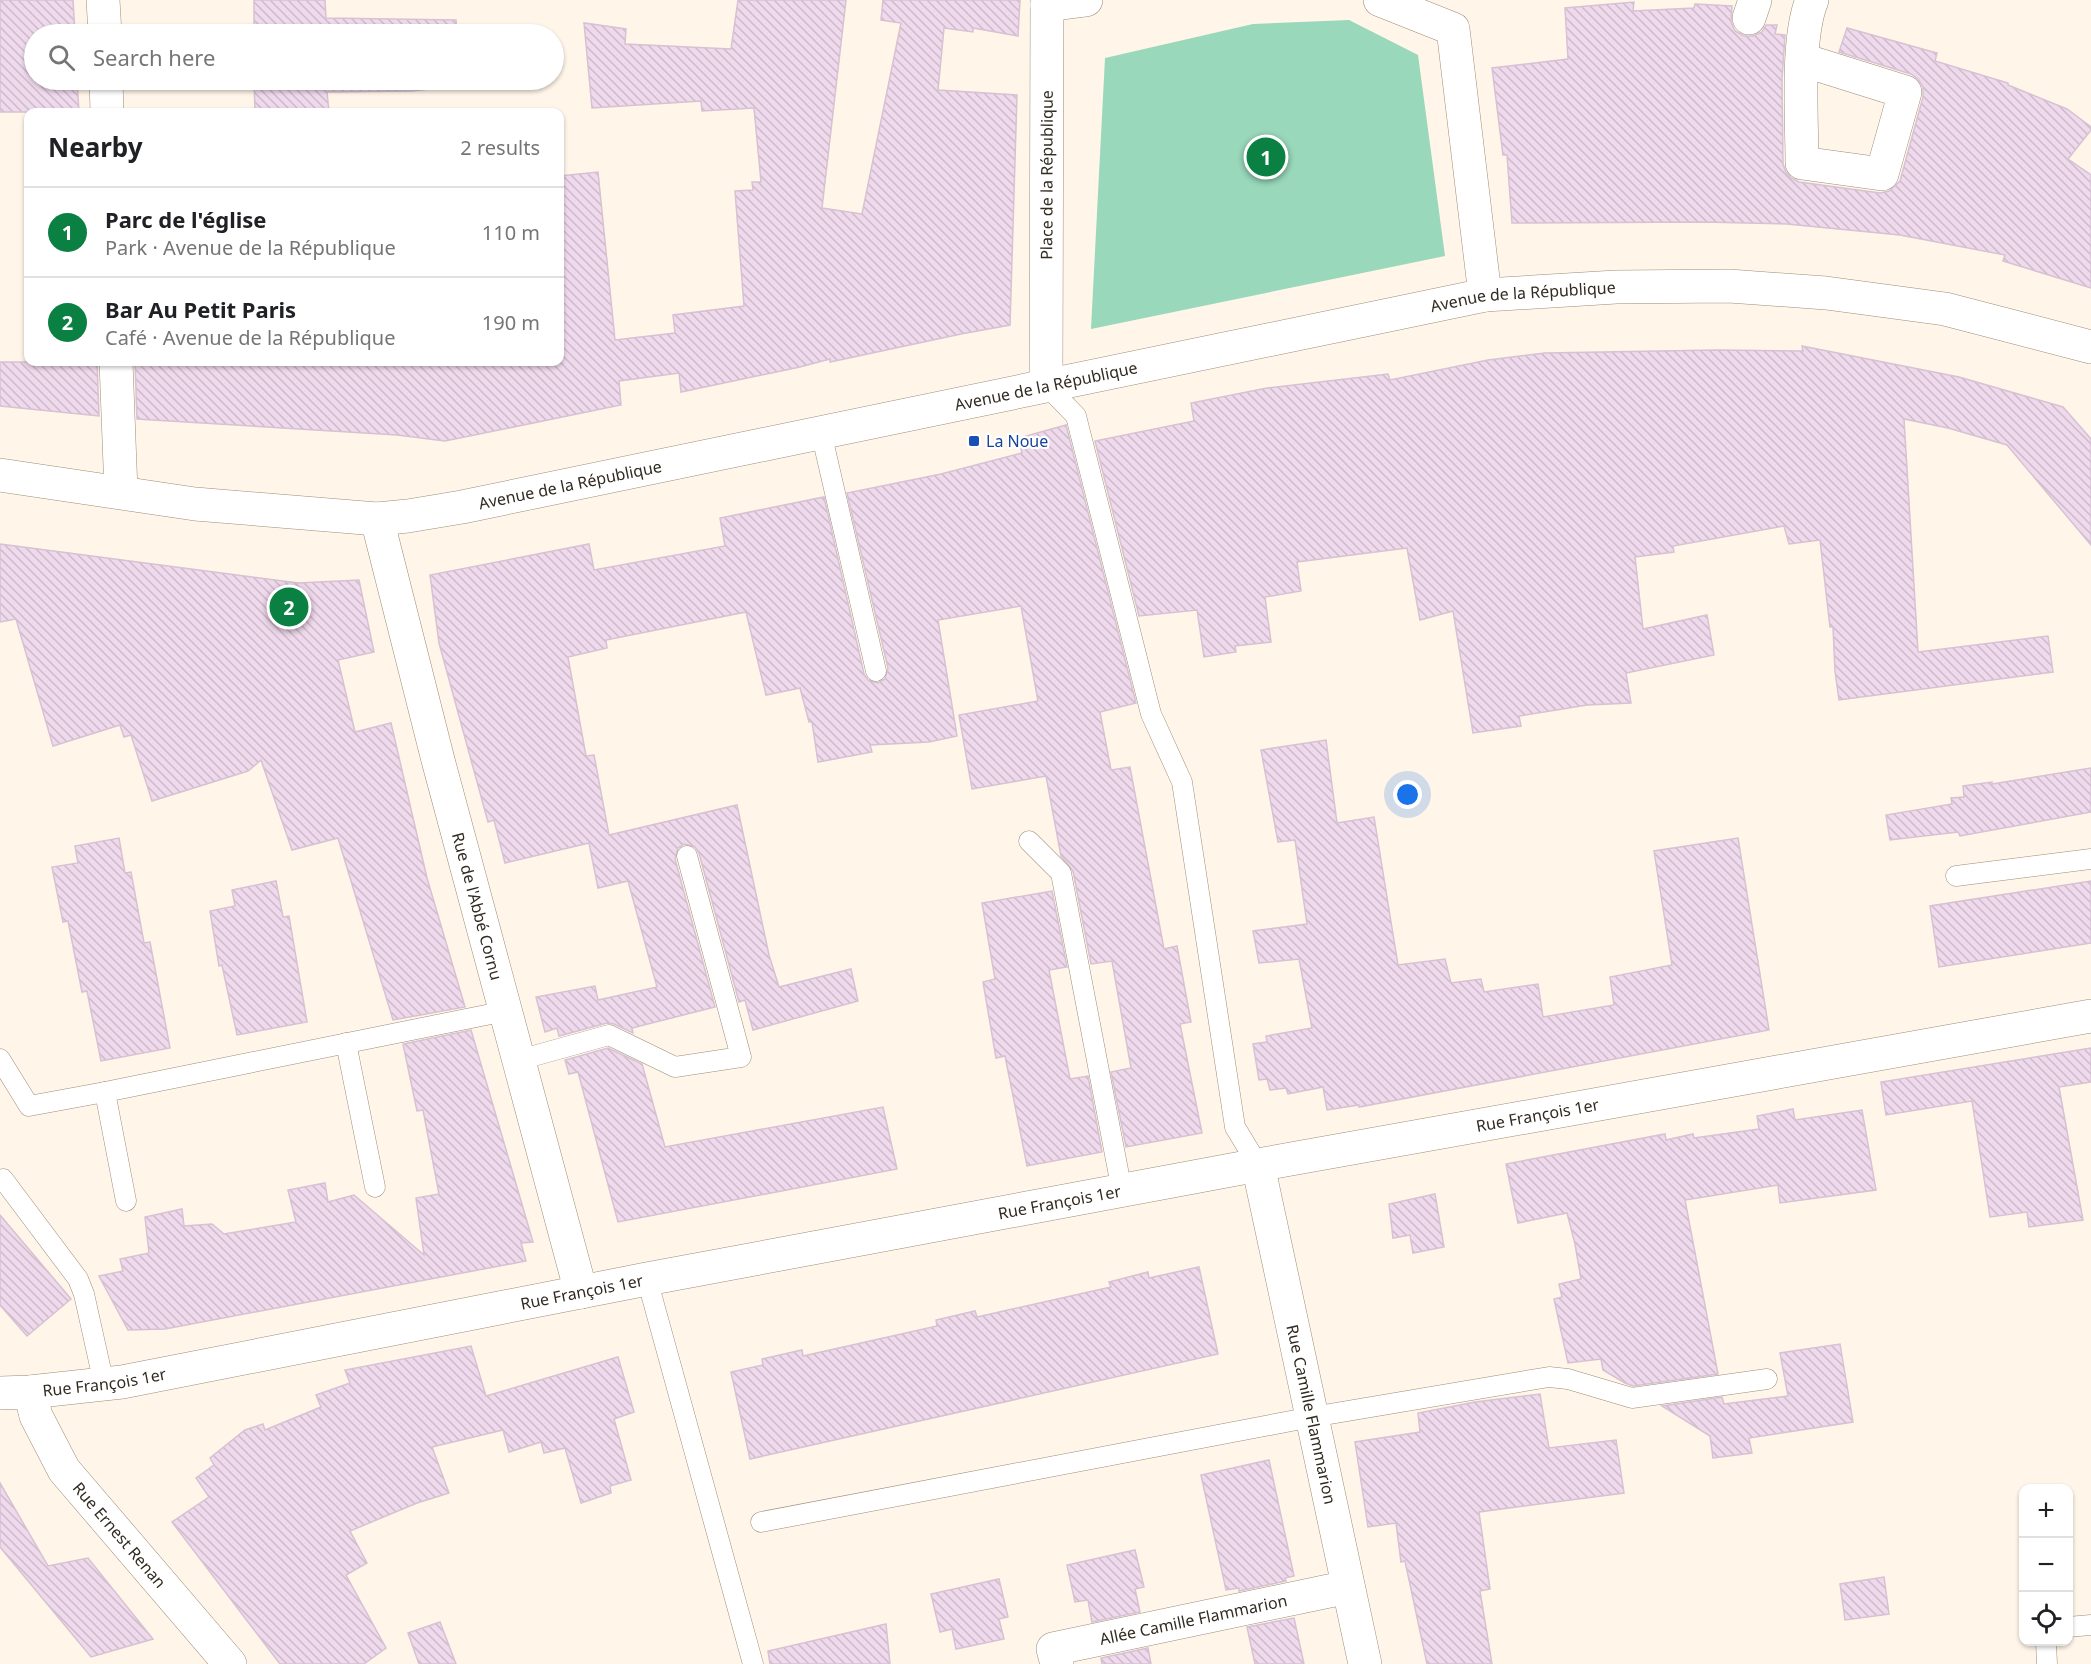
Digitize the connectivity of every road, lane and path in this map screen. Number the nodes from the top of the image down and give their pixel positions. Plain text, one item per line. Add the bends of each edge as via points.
1 (103, 0) edge
2 (1086, 0) edge
3 (1380, 0) edge
4 (1812, 0) edge
5 (1047, 2) edge
6 (104, 24) edge
7 (1803, 60) dead end
8 (106, 90) edge
9 (107, 108) edge
10 (1485, 295) junction
11 (2091, 347) edge
12 (116, 366) edge
13 (1046, 385) junction
14 (821, 432) junction
15 (0, 475) edge
16 (121, 492) junction
17 (377, 519) junction
18 (876, 671) dead end
19 (1029, 841) dead end
20 (687, 856) dead end
21 (2091, 859) edge
22 (1956, 876) dead end
23 (506, 1011) junction
24 (2091, 1016) edge
25 (346, 1043) junction
26 (0, 1059) edge
27 (519, 1060) junction
28 (105, 1092) junction
29 (1258, 1165) junction
30 (3, 1179) dead end
31 (375, 1187) dead end
32 (1122, 1191) junction
33 (126, 1201) dead end
34 (647, 1279) junction
35 (581, 1292) junction
36 (1767, 1378) dead end
37 (104, 1384) junction
38 (15, 1393) edge
39 (1312, 1417) junction
40 (761, 1522) dead end
41 (1348, 1587) junction
42 (2091, 1625) edge
43 (2073, 1627) edge
44 (2046, 1646) edge
45 (230, 1664) edge
46 (753, 1664) edge
47 (1057, 1664) edge
48 (1365, 1664) edge
49 (2047, 1664) edge

1 - 6 street
2 - 5 street, Place de la République
3 - 10 street via 1454,29
4 - 7 street via 1807,13
5 - 13 street, Place de la République
8 - 9 street
10 - 11 street, Avenue de la République via 1616,287 1729,286 1826,293 1945,309
10 - 13 street, Avenue de la République
12 - 16 street
13 - 14 street, Avenue de la République
13 - 29 lane via 1076,416 1151,714 1182,782 1235,1127
14 - 17 street, Avenue de la République via 462,507
14 - 18 lane
15 - 16 street, Avenue de la République
16 - 17 street, Avenue de la République via 195,504
17 - 23 street, Rue de l'Abbé Cornu
19 - 32 lane via 1061,873
20 - 27 lane via 741,1057 675,1067 609,1035
21 - 22 lane
23 - 25 lane
23 - 27 street, Rue de l'Abbé Cornu
24 - 29 street, Rue François 1er
25 - 28 lane
25 - 31 lane
26 - 28 lane via 29,1106
27 - 35 street, Rue de l'Abbé Cornu
28 - 33 lane
29 - 32 street, Rue François 1er
29 - 39 street, Rue Camille Flammarion
30 - 37 lane via 78,1279
32 - 34 street, Rue François 1er
34 - 35 street, Rue François 1er
34 - 46 lane
35 - 37 street, Rue François 1er
36 - 39 lane via 1632,1398 1568,1378 1549,1377
37 - 38 street, Rue François 1er
38 - 45 street, Rue Ernest Renan via 36,1416 64,1470
39 - 40 lane
39 - 41 street, Rue Camille Flammarion
41 - 47 street, Allée Camille Flammarion via 1053,1649
41 - 48 street, Rue Camille Flammarion
42 - 43 lane
44 - 49 lane

